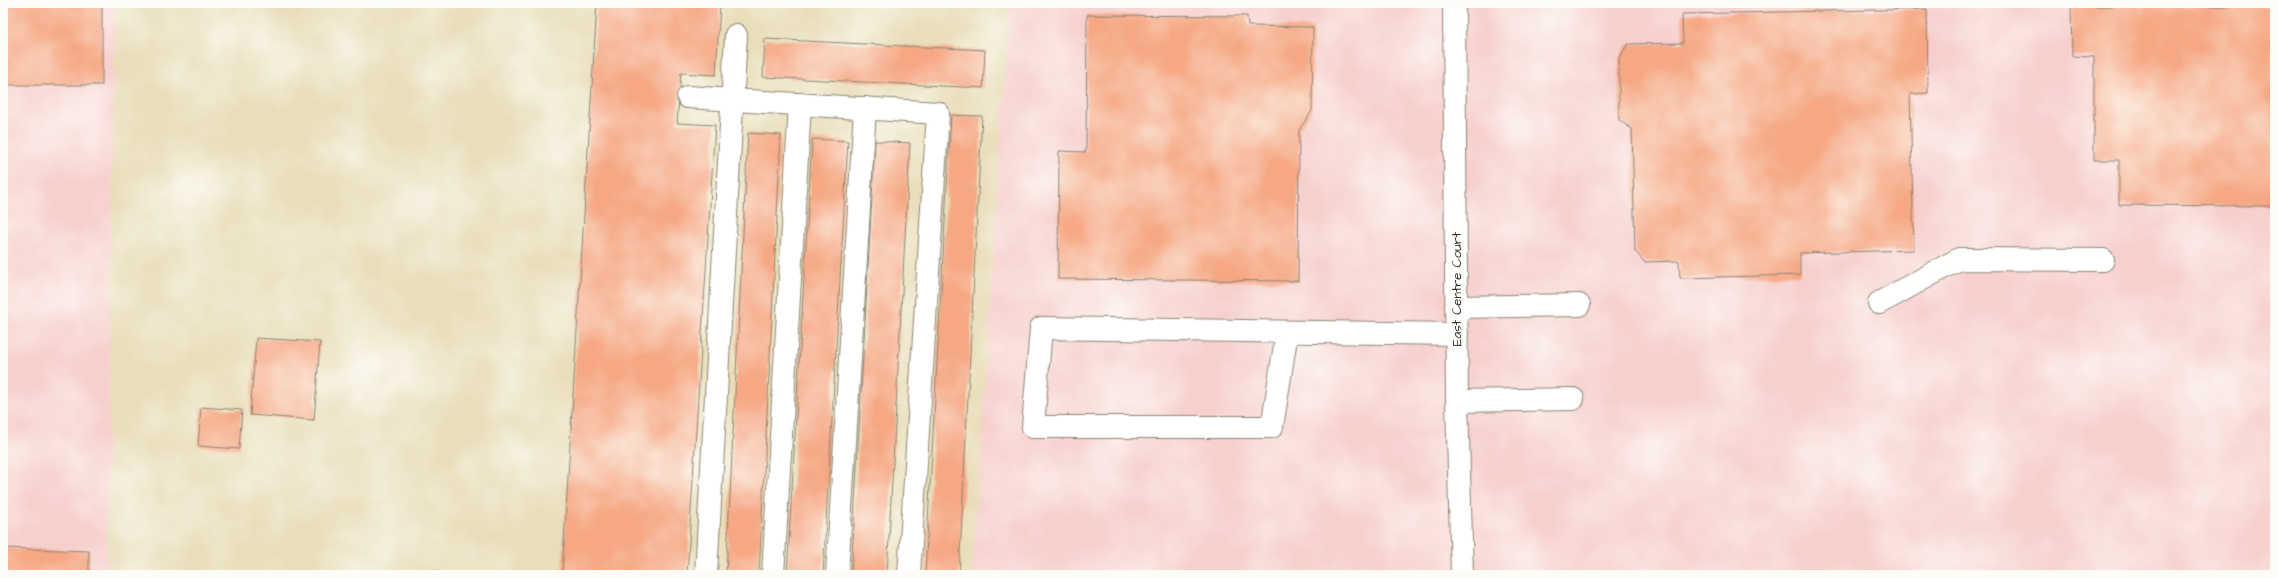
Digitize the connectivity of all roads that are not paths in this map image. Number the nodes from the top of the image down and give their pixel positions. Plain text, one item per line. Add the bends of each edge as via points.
1 (1454, 3) edge
2 (736, 35) dead end
3 (688, 97) dead end
4 (733, 100) junction
5 (800, 104) junction
6 (865, 108) junction
7 (2103, 260) dead end
8 (1879, 303) dead end
9 (1579, 305) dead end
10 (1456, 307) junction
11 (1287, 332) junction
12 (1457, 334) junction
13 (1573, 399) dead end
14 (1457, 401) junction
15 (706, 575) edge
16 (773, 575) edge
17 (838, 575) edge
18 (909, 575) edge
19 (1462, 575) edge

1 - 10 street, East Centre Court
2 - 4 street
3 - 4 street
4 - 5 street
4 - 15 street
5 - 6 street
5 - 16 street
6 - 17 street
6 - 18 street via 938,113
7 - 8 street via 1959,258
9 - 10 street
10 - 12 street, East Centre Court
11 - 11 street via 1041,328 1033,427 1272,427
11 - 12 street
12 - 14 street, East Centre Court
13 - 14 street
14 - 19 street, East Centre Court

